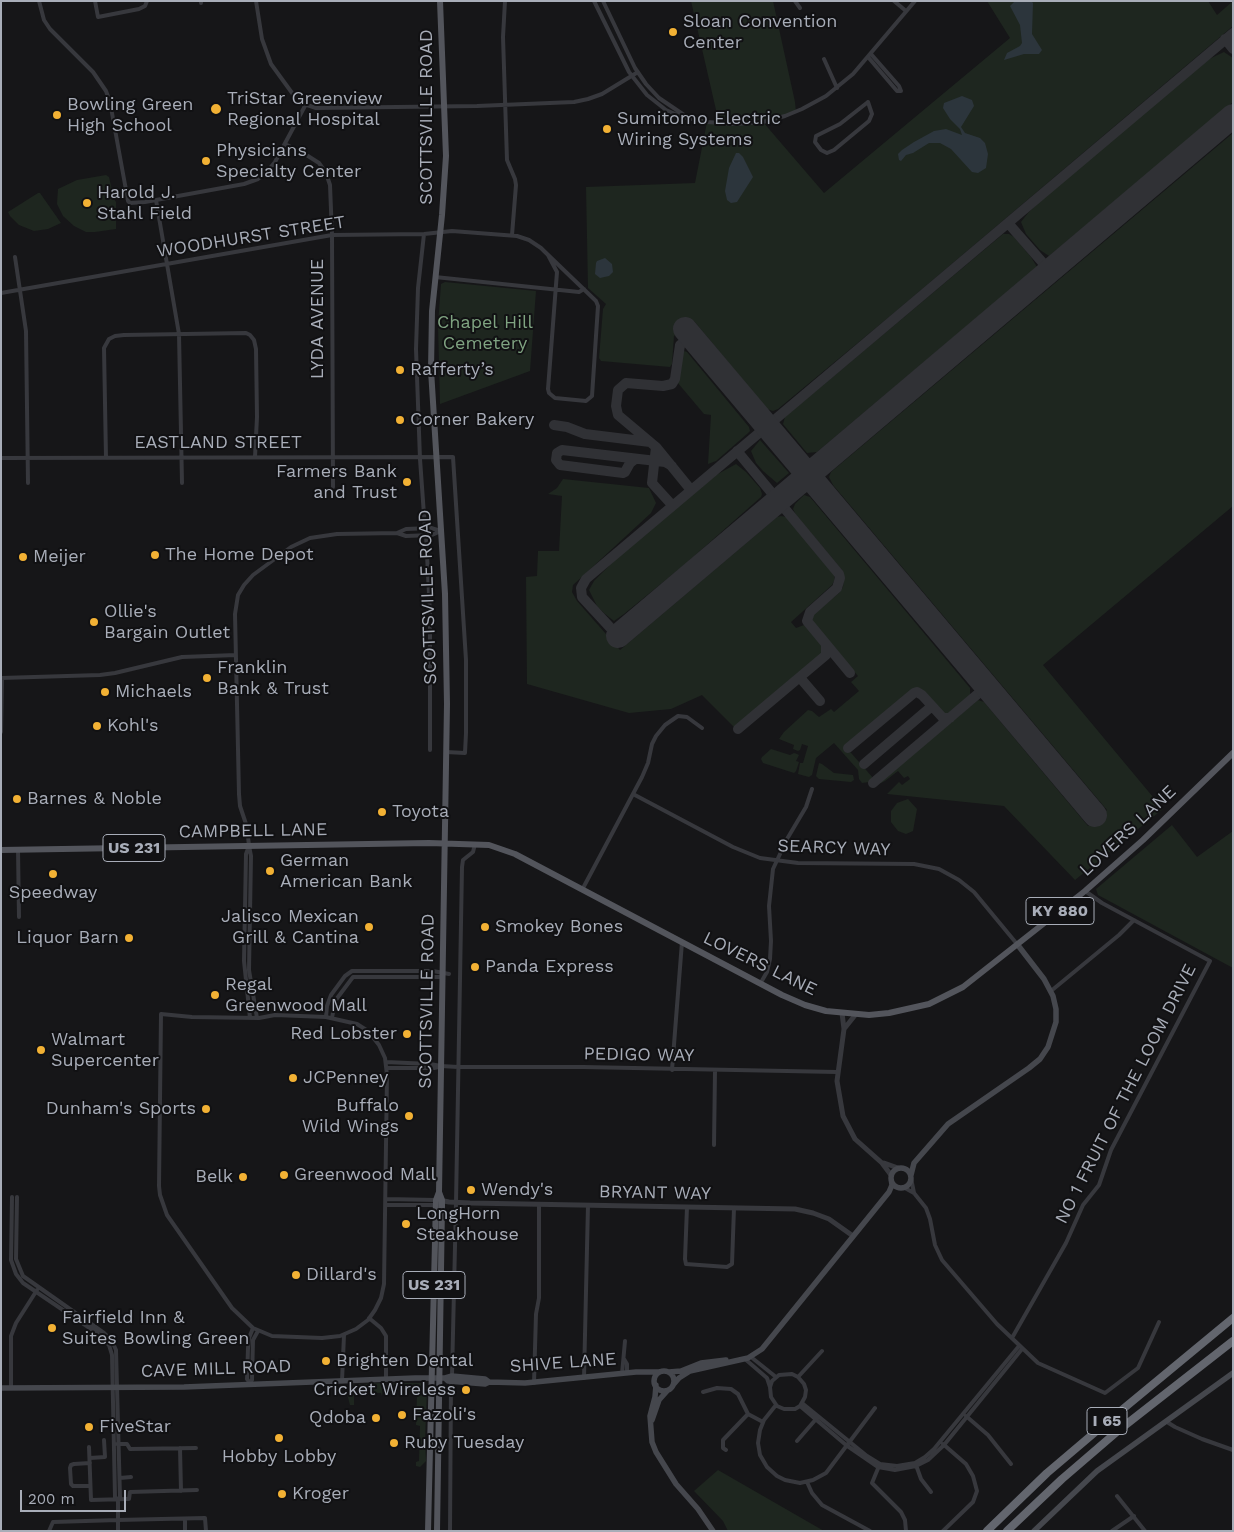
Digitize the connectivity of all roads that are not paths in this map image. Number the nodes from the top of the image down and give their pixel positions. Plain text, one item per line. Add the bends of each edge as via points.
1 (39, 1) edge
2 (95, 1) edge
3 (147, 1) edge
4 (256, 1) edge
5 (440, 1) edge
6 (505, 1) edge
7 (594, 1) edge
8 (603, 1) edge
9 (795, 1) edge
10 (894, 1) edge
11 (915, 1) edge
12 (800, 8) dead end
13 (906, 11) junction
14 (870, 55) junction
15 (824, 58) dead end
16 (638, 72) junction
17 (631, 76) junction
18 (837, 88) junction
19 (306, 104) junction
20 (506, 105) junction
21 (445, 106) junction
22 (870, 110) joint
23 (687, 118) junction
24 (285, 144) junction
25 (156, 200) junction
26 (440, 232) junction
27 (424, 234) junction
28 (332, 235) junction
29 (512, 235) junction
30 (548, 255) junction
31 (15, 257) dead end
32 (167, 264) junction
33 (435, 277) junction
34 (584, 289) junction
35 (21, 290) junction
36 (556, 290) junction
37 (1, 293) edge
38 (179, 334) junction
39 (333, 456) junction
40 (420, 456) junction
41 (436, 456) junction
42 (255, 457) junction
43 (1, 458) edge
44 (28, 458) junction
45 (106, 458) junction
46 (181, 458) junction
47 (28, 482) dead end
48 (182, 483) dead end
49 (333, 487) dead end
50 (425, 529) junction
51 (441, 531) junction
52 (397, 533) junction
53 (426, 535) junction
54 (236, 655) junction
55 (2, 678) edge
56 (702, 728) dead end
57 (1, 732) edge
58 (430, 750) dead end
59 (446, 752) junction
60 (1233, 753) edge
61 (812, 789) dead end
62 (633, 794) junction
63 (445, 844) junction
64 (476, 844) junction
65 (249, 846) junction
66 (18, 849) junction
67 (1, 850) edge
68 (776, 861) junction
69 (582, 890) junction
70 (1084, 891) junction
71 (19, 917) dead end
72 (1134, 920) junction
73 (682, 942) junction
74 (1017, 944) junction
75 (443, 975) junction
76 (760, 984) junction
77 (1050, 991) junction
78 (842, 1013) junction
79 (856, 1014) junction
80 (326, 1017) junction
81 (250, 1018) junction
82 (257, 1018) junction
83 (332, 1018) junction
84 (844, 1030) junction
85 (387, 1065) junction
86 (441, 1066) junction
87 (458, 1067) junction
88 (672, 1070) junction
89 (715, 1071) junction
90 (837, 1072) junction
91 (714, 1145) dead end
92 (877, 1158) junction
93 (914, 1163) junction
94 (899, 1168) junction
95 (891, 1177) junction
96 (911, 1177) junction
97 (901, 1187) junction
98 (889, 1192) junction
99 (914, 1193) junction
100 (15, 1197) dead end
101 (386, 1199) junction
102 (441, 1202) junction
103 (456, 1203) junction
104 (539, 1204) junction
105 (386, 1205) junction
106 (588, 1205) junction
107 (686, 1208) junction
108 (734, 1208) junction
109 (853, 1236) junction
110 (37, 1290) junction
111 (370, 1318) junction
112 (1233, 1318) edge
113 (1159, 1322) dead end
114 (253, 1328) junction
115 (258, 1331) junction
116 (344, 1335) junction
117 (1012, 1338) junction
118 (1233, 1340) edge
119 (625, 1341) dead end
120 (1021, 1347) junction
121 (822, 1351) dead end
122 (746, 1358) junction
123 (638, 1372) junction
124 (659, 1372) junction
125 (668, 1372) junction
126 (624, 1373) junction
127 (1233, 1373) edge
128 (776, 1377) junction
129 (798, 1377) junction
130 (432, 1378) junction
131 (442, 1378) junction
132 (584, 1378) junction
133 (386, 1379) junction
134 (452, 1379) junction
135 (342, 1381) junction
136 (250, 1383) junction
137 (534, 1383) junction
138 (655, 1384) junction
139 (11, 1387) junction
140 (115, 1387) junction
141 (671, 1387) junction
142 (770, 1387) junction
143 (1, 1388) edge
144 (703, 1392) dead end
145 (776, 1405) junction
146 (801, 1405) junction
147 (875, 1408) dead end
148 (748, 1414) junction
149 (965, 1414) junction
150 (817, 1418) junction
151 (763, 1422) junction
152 (1167, 1422) junction
153 (650, 1424) junction
154 (104, 1440) dead end
155 (797, 1441) dead end
156 (848, 1443) junction
157 (942, 1443) junction
158 (117, 1444) junction
159 (89, 1447) dead end
160 (180, 1448) junction
161 (196, 1448) dead end
162 (726, 1450) dead end
163 (1233, 1450) edge
164 (90, 1458) junction
165 (90, 1463) junction
166 (1011, 1464) dead end
167 (879, 1465) junction
168 (915, 1465) junction
169 (120, 1478) junction
170 (131, 1478) dead end
171 (807, 1482) junction
172 (90, 1486) junction
173 (197, 1490) dead end
174 (181, 1491) junction
175 (931, 1492) dead end
176 (1117, 1496) dead end
177 (118, 1500) junction
178 (1134, 1516) junction
179 (185, 1519) junction
180 (118, 1520) junction
181 (49, 1531) edge
182 (118, 1531) edge
183 (186, 1531) edge
184 (206, 1531) edge
185 (428, 1531) edge
186 (437, 1531) edge
187 (450, 1531) edge
188 (713, 1531) edge
189 (870, 1531) edge
190 (906, 1531) edge
191 (943, 1531) edge
192 (987, 1531) edge
193 (1007, 1531) edge
194 (1034, 1531) edge
195 (1112, 1531) edge
196 (1146, 1531) edge

1 - 25 street via 50,29 93,72 106,91 129,203
2 - 3 street via 98,17 139,9
4 - 19 street via 262,39 271,64 291,94
5 - 21 main road, SCOTTSVILLE ROAD
6 - 20 street
7 - 17 street
8 - 16 street
9 - 12 street
10 - 13 street
11 - 13 street
13 - 14 street
14 - 14 street via 897,91 901,91 901,88
14 - 18 street
15 - 18 street
16 - 17 street
16 - 23 street via 659,98
17 - 20 street via 588,99
17 - 23 street via 658,104
18 - 23 street via 802,109 768,120 727,124
19 - 21 street via 327,109
19 - 24 street
20 - 21 street
20 - 29 street via 507,160 515,180
21 - 26 main road, SCOTTSVILLE ROAD
22 - 22 street via 868,102 840,124 816,136 816,144 825,152 834,150 870,119
24 - 25 street via 270,169 254,181
24 - 28 street, LYDA AVENUE via 312,158 326,173
25 - 32 street
26 - 27 street, WOODHURST STREET
26 - 29 street, WOODHURST STREET
26 - 33 main road, SCOTTSVILLE ROAD
27 - 28 street, WOODHURST STREET
27 - 40 street via 416,316
28 - 32 street, WOODHURST STREET
28 - 39 street, LYDA AVENUE
29 - 30 street, WOODHURST STREET via 529,240
30 - 34 street, WOODHURST STREET
30 - 36 street via 557,272
31 - 35 street
32 - 35 street, WOODHURST STREET
32 - 38 street
33 - 36 street
33 - 41 main road, SCOTTSVILLE ROAD via 431,352
34 - 36 street via 579,292
34 - 36 street, WOODHURST STREET via 599,308 592,396 586,402 555,398 549,393
35 - 37 street, WOODHURST STREET
35 - 44 street via 26,331
38 - 42 street via 246,333 254,340
38 - 45 street via 119,336 106,342
38 - 46 street
39 - 40 street, EASTLAND STREET
39 - 42 street, EASTLAND STREET
39 - 49 street, LYDA AVENUE
40 - 41 street, EASTLAND STREET
40 - 50 street
41 - 51 main road, SCOTTSVILLE ROAD
41 - 59 street via 453,457 466,660 465,753
42 - 46 street, EASTLAND STREET
43 - 44 street, EASTLAND STREET
44 - 45 street, EASTLAND STREET
44 - 47 street
45 - 46 street, EASTLAND STREET
46 - 48 street
50 - 51 street
50 - 52 street via 406,529
51 - 53 street
51 - 59 main road, SCOTTSVILLE ROAD via 447,646
52 - 53 street
52 - 54 street via 317,536 291,547 257,572 244,584 236,602
53 - 58 street via 430,614
54 - 55 street via 182,657 100,675
54 - 65 street via 239,794
55 - 57 street
56 - 62 street via 681,716 665,725 653,740 646,768
59 - 63 main road, SCOTTSVILLE ROAD
60 - 70 main road, LOVERS LANE / KY 880 via 1143,840
61 - 68 street via 806,807
62 - 68 street, SEARCY WAY via 738,850
62 - 69 street
63 - 64 main road, LOVERS LANE / KY 880
63 - 65 main road, CAMPBELL LANE / US 231
63 - 75 main road, SCOTTSVILLE ROAD / US 231
64 - 69 main road, LOVERS LANE / KY 880 via 516,854
64 - 87 street via 462,863
65 - 66 main road, CAMPBELL LANE / US 231
65 - 81 street via 246,854 244,962
65 - 82 street via 249,970
66 - 67 main road, CAMPBELL LANE / US 231
66 - 71 street
68 - 74 street, SEARCY WAY via 933,867 974,892
68 - 76 street via 769,896 770,959
69 - 73 main road, LOVERS LANE / KY 880
70 - 72 street, NO 1 FRUIT OF THE LOOM DRIVE
70 - 74 main road, LOVERS LANE / KY 880
72 - 77 street
72 - 117 street, NO 1 FRUIT OF THE LOOM DRIVE via 1210,961 1112,1150 1099,1185 1083,1205 1066,1243
73 - 76 main road, LOVERS LANE / KY 880
73 - 88 street
74 - 77 main road
74 - 79 main road, LOVERS LANE / KY 880 via 963,987 929,1004 889,1013
75 - 80 street via 352,970 331,995
75 - 83 street via 353,976 336,998
75 - 86 main road, SCOTTSVILLE ROAD / US 231
76 - 78 main road, LOVERS LANE / KY 880 via 804,1005
77 - 93 main road via 1056,1022 1048,1047 1040,1059 948,1124
78 - 79 main road, LOVERS LANE / KY 880
78 - 84 street
79 - 84 street
80 - 82 street via 275,1015
80 - 83 street
81 - 82 street
81 - 114 street via 161,1014 159,1175 160,1195 167,1215 229,1304
83 - 85 street via 364,1028 379,1045
84 - 90 street
85 - 86 street, PEDIGO WAY
85 - 101 street
86 - 87 street, PEDIGO WAY
86 - 102 main road, SCOTTSVILLE ROAD / US 231
87 - 88 street, PEDIGO WAY
87 - 103 street
88 - 89 street, PEDIGO WAY
89 - 90 street, PEDIGO WAY
89 - 91 street
90 - 92 street via 838,1096 847,1125 858,1142
92 - 94 street
92 - 95 street
93 - 94 main road
93 - 96 main road
94 - 95 main road
94 - 96 main road via 907,1170
95 - 97 main road via 894,1184
95 - 98 main road
96 - 97 main road via 908,1184
96 - 99 street
97 - 98 main road
97 - 99 street
98 - 109 main road
99 - 117 street via 926,1208 942,1260
100 - 110 street via 11,1260 23,1283
101 - 102 street, BRYANT WAY
101 - 105 street
102 - 103 street, BRYANT WAY
102 - 105 street, BRYANT WAY
102 - 130 main road, SCOTTSVILLE ROAD / US 231
102 - 131 main road, SCOTTSVILLE ROAD / US 231
103 - 104 street, BRYANT WAY
103 - 134 street
104 - 106 street, BRYANT WAY
104 - 137 street
105 - 111 street via 384,1289
106 - 107 street, BRYANT WAY
106 - 132 street
107 - 108 street, BRYANT WAY
107 - 108 street via 685,1262 727,1266 732,1264
108 - 109 street, BRYANT WAY via 809,1212 829,1219
109 - 122 main road via 766,1344
110 - 139 street via 16,1322 11,1336
110 - 140 street via 105,1337 112,1355
111 - 116 street
111 - 133 street via 386,1336
112 - 192 highway, I 65 via 1085,1440
113 - 120 street via 1138,1368 1104,1393 1038,1363
114 - 115 street
114 - 136 street via 248,1348 247,1379
115 - 116 street via 283,1337
115 - 136 street via 254,1340
116 - 135 street
117 - 120 street
118 - 193 highway, I 65 via 1119,1430
119 - 126 street
120 - 149 street
121 - 129 street
122 - 125 main road via 709,1362 681,1372
122 - 128 street
122 - 141 main road via 690,1371
122 - 142 street via 766,1377
123 - 124 main road, SHIVE LANE
123 - 126 main road, SHIVE LANE
123 - 138 main road, SHIVE LANE
124 - 125 main road
124 - 138 main road
125 - 141 main road via 674,1378
126 - 132 main road, SHIVE LANE
127 - 152 main road
128 - 129 street via 788,1373
128 - 142 street
129 - 146 street via 806,1390
130 - 131 main road, SHIVE LANE
130 - 133 main road, CAVE MILL ROAD
130 - 185 main road, SCOTTSVILLE ROAD / US 231
131 - 134 main road, SHIVE LANE
131 - 186 main road, SCOTTSVILLE ROAD / US 231
132 - 137 main road, SHIVE LANE
133 - 135 main road, CAVE MILL ROAD
134 - 137 main road, SHIVE LANE
134 - 187 street
135 - 136 main road, CAVE MILL ROAD
136 - 140 main road, CAVE MILL ROAD
138 - 141 main road via 663,1390
138 - 153 main road
139 - 140 main road, CAVE MILL ROAD
139 - 143 main road, CAVE MILL ROAD
140 - 158 street
141 - 153 main road via 660,1396
142 - 145 street
144 - 148 street via 730,1389 738,1394
145 - 146 street via 789,1409
145 - 151 street
146 - 150 street
147 - 156 street
148 - 151 street
148 - 162 street via 723,1440
149 - 157 street
149 - 166 street via 988,1435
150 - 155 street
150 - 156 street
151 - 171 street via 758,1443 765,1463 785,1480
152 - 163 street
152 - 194 main road via 1089,1478
153 - 188 main road via 656,1452 676,1484
154 - 164 street via 105,1457
156 - 167 street via 869,1462
156 - 171 street via 826,1473
157 - 168 street
157 - 191 street via 971,1471 977,1491 973,1502
158 - 160 street via 127,1444 130,1449
158 - 169 street
158 - 177 street via 115,1497
159 - 164 street
160 - 161 street
160 - 174 street
164 - 165 street
165 - 172 street
165 - 172 street via 74,1464 70,1468 73,1486
167 - 168 street
167 - 190 street via 872,1483 901,1512
168 - 175 street
169 - 170 street
169 - 177 street
171 - 189 street via 822,1505
172 - 177 street via 90,1500
173 - 174 street
174 - 177 street via 128,1492 129,1499
176 - 178 street
177 - 180 street
178 - 195 street
178 - 196 street
179 - 180 street
179 - 183 street
179 - 184 street via 205,1518
180 - 181 street via 53,1522
180 - 182 street

